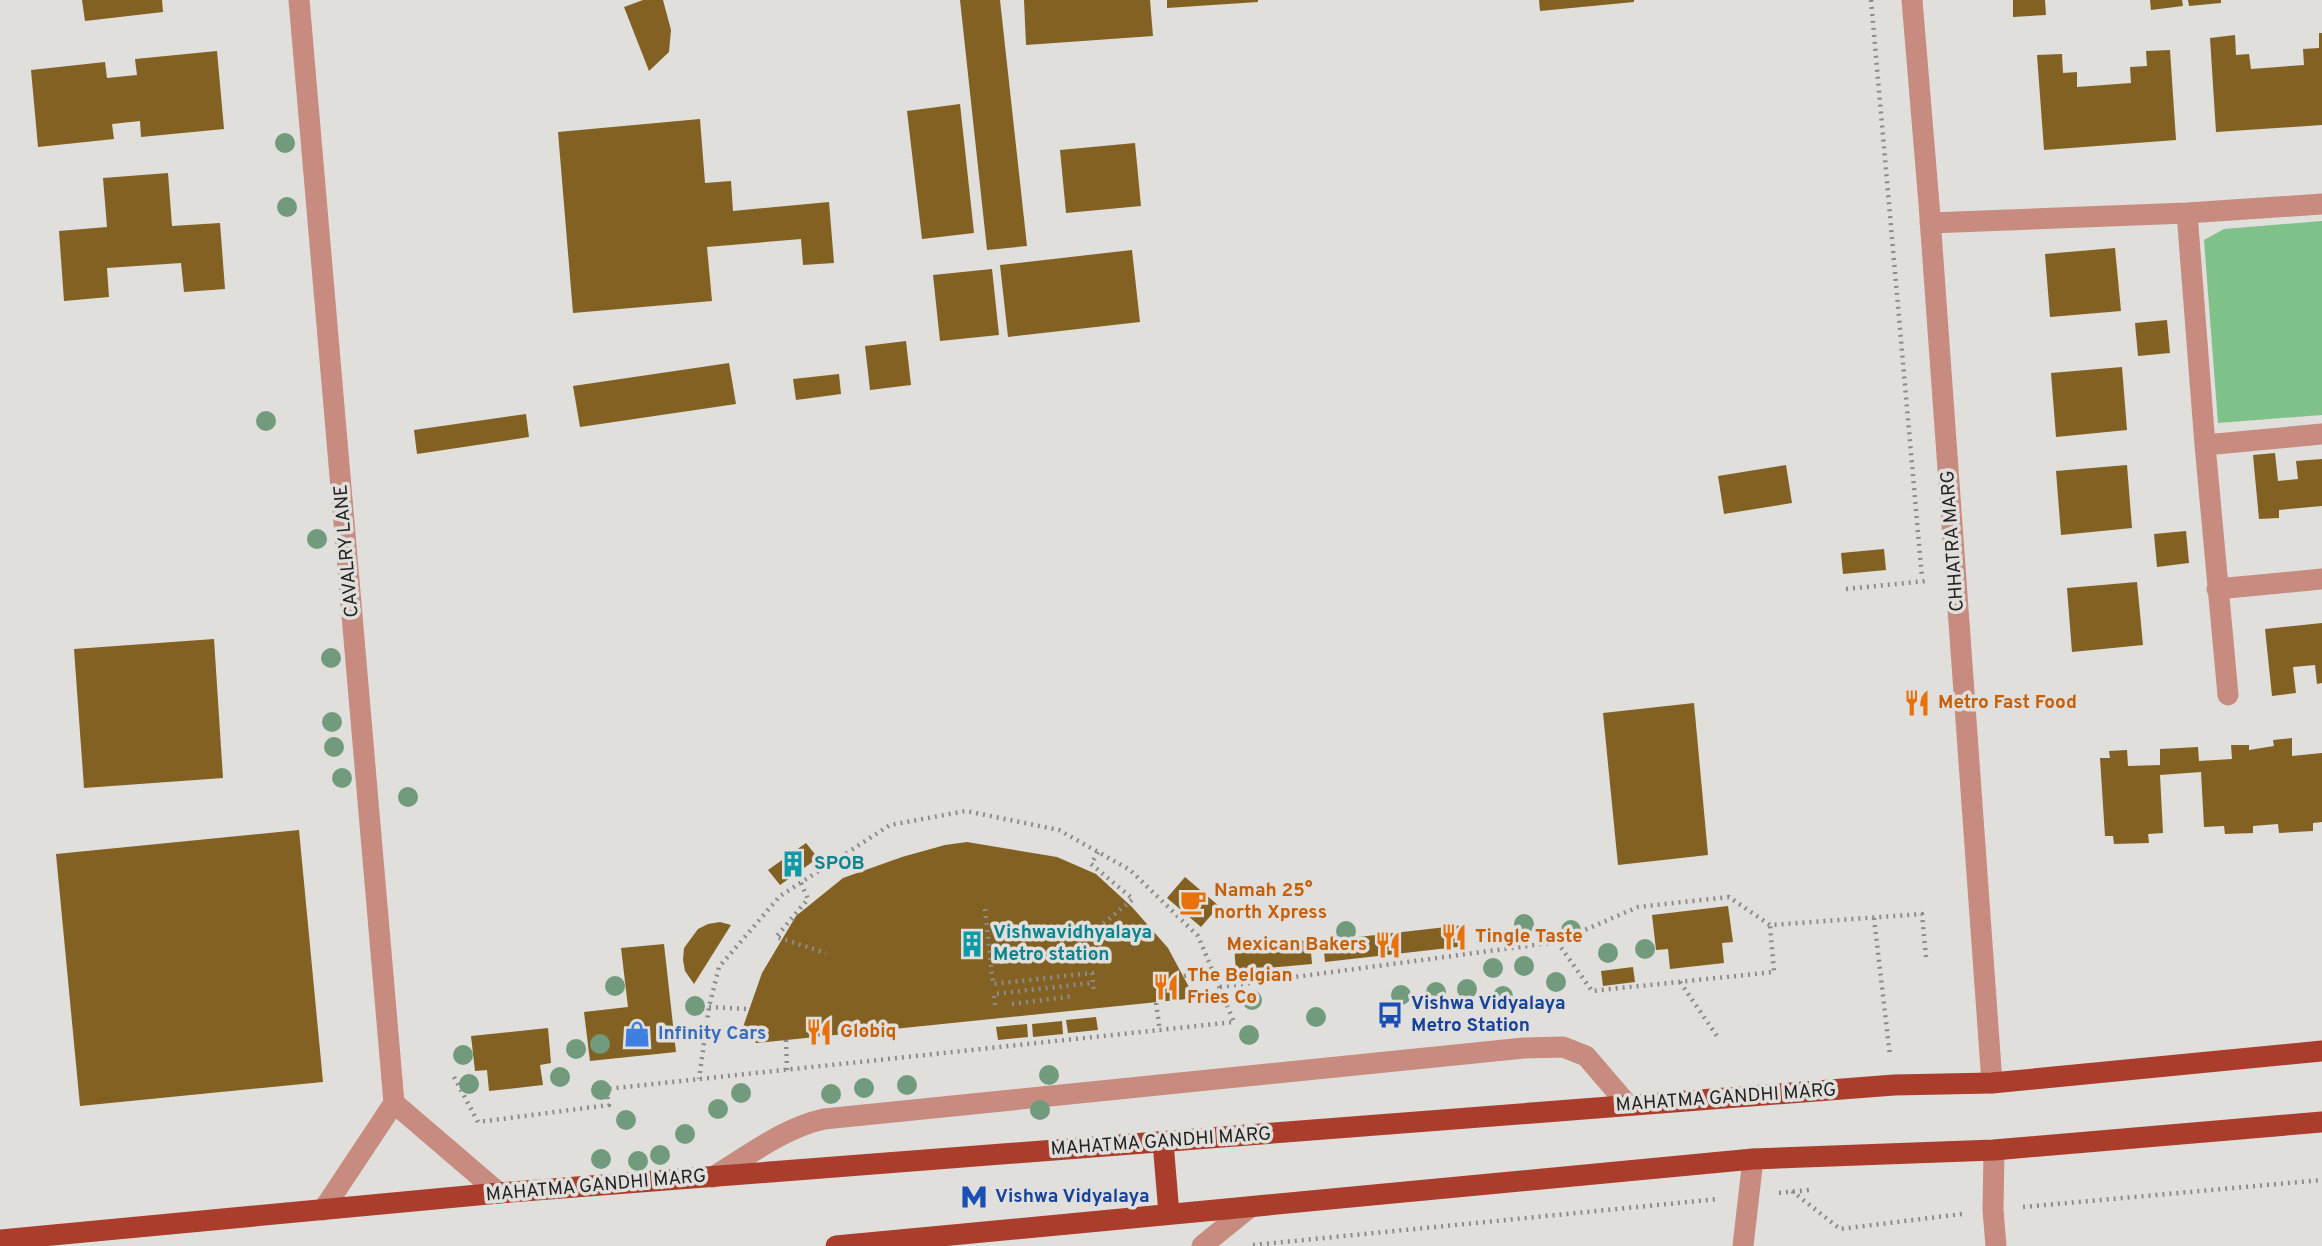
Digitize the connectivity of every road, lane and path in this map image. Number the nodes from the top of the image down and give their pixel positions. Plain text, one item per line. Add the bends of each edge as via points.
1 (299, 0) edge
2 (1871, 0) edge
3 (1912, 0) edge
4 (2322, 204) edge
5 (2187, 213) junction
6 (1930, 223) junction
7 (2322, 434) edge
8 (2205, 444) junction
9 (1955, 578) junction
10 (2322, 579) edge
11 (1922, 582) junction
12 (1846, 589) dead end
13 (2217, 589) junction
14 (2228, 695) dead end
15 (1098, 852) junction
16 (801, 883) junction
17 (985, 909) dead end
18 (1874, 918) junction
19 (1770, 925) junction
20 (1098, 928) dead end
21 (1557, 942) junction
22 (826, 953) dead end
23 (1926, 957) dead end
24 (1213, 970) junction
25 (1184, 976) dead end
26 (1679, 982) junction
27 (1092, 983) junction
28 (1220, 987) junction
29 (1094, 994) dead end
30 (1074, 996) dead end
31 (1156, 1003) dead end
32 (1012, 1004) dead end
33 (995, 1005) dead end
34 (709, 1007) junction
35 (748, 1009) dead end
36 (1886, 1022) dead end
37 (1160, 1031) junction
38 (1719, 1039) dead end
39 (786, 1041) dead end
40 (2322, 1051) edge
41 (787, 1070) junction
42 (454, 1077) dead end
43 (699, 1079) junction
44 (1992, 1083) junction
45 (394, 1103) junction
46 (1628, 1105) junction
47 (2322, 1122) edge
48 (1163, 1142) junction
49 (1994, 1150) junction
50 (1753, 1160) junction
51 (713, 1177) junction
52 (2322, 1180) edge
53 (1812, 1190) dead end
54 (499, 1193) junction
55 (1773, 1194) dead end
56 (1721, 1199) dead end
57 (1250, 1207) junction
58 (323, 1210) junction
59 (1993, 1210) junction
60 (1169, 1214) junction
61 (0, 1240) edge
62 (836, 1246) edge
63 (1202, 1246) edge
64 (1242, 1246) edge
65 (1743, 1246) edge
66 (1996, 1246) edge

1 - 45 street, CAVALRY LANE
2 - 11 path
3 - 6 street, CHHATRA MARG
4 - 5 street
5 - 6 street
5 - 8 street
6 - 9 street, CHHATRA MARG
7 - 8 street
8 - 13 street
9 - 11 path
9 - 44 street, CHHATRA MARG
10 - 13 street
11 - 12 path
13 - 14 street
15 - 16 path via 1059,830 966,811 890,825
15 - 20 path via 1091,864 1133,899
15 - 24 path via 1130,870 1198,936
16 - 22 path via 808,899 776,937
16 - 34 path via 780,896 719,967
17 - 27 path via 993,984 1092,973
18 - 19 path
18 - 23 path via 1922,914
18 - 36 path
19 - 21 path via 1729,897 1639,907
19 - 26 path via 1774,972
21 - 26 path via 1592,991
21 - 28 path
24 - 25 path
24 - 28 path
26 - 38 path
27 - 29 path
27 - 33 path via 994,995
28 - 37 path via 1234,1022
30 - 32 path
31 - 37 path
34 - 35 path
34 - 43 path
37 - 41 path
39 - 41 path
40 - 44 main road, MAHATMA GANDHI MARG
41 - 43 path
42 - 43 path via 478,1122 609,1105 606,1089
44 - 46 main road, MAHATMA GANDHI MARG via 1894,1084
45 - 54 street
45 - 58 street
46 - 48 main road, MAHATMA GANDHI MARG
46 - 51 street via 1586,1056 1563,1047 1524,1048 824,1119 786,1133
47 - 49 main road
48 - 51 main road, MAHATMA GANDHI MARG
48 - 60 main road
49 - 50 main road
49 - 59 street
50 - 57 main road
50 - 59 path via 1840,1228
50 - 65 street
51 - 54 main road, MAHATMA GANDHI MARG
52 - 59 path
53 - 55 path
54 - 58 main road, MAHATMA GANDHI MARG
56 - 64 path
57 - 60 main road
57 - 63 street
58 - 61 main road, MAHATMA GANDHI MARG
59 - 66 street
60 - 62 main road

